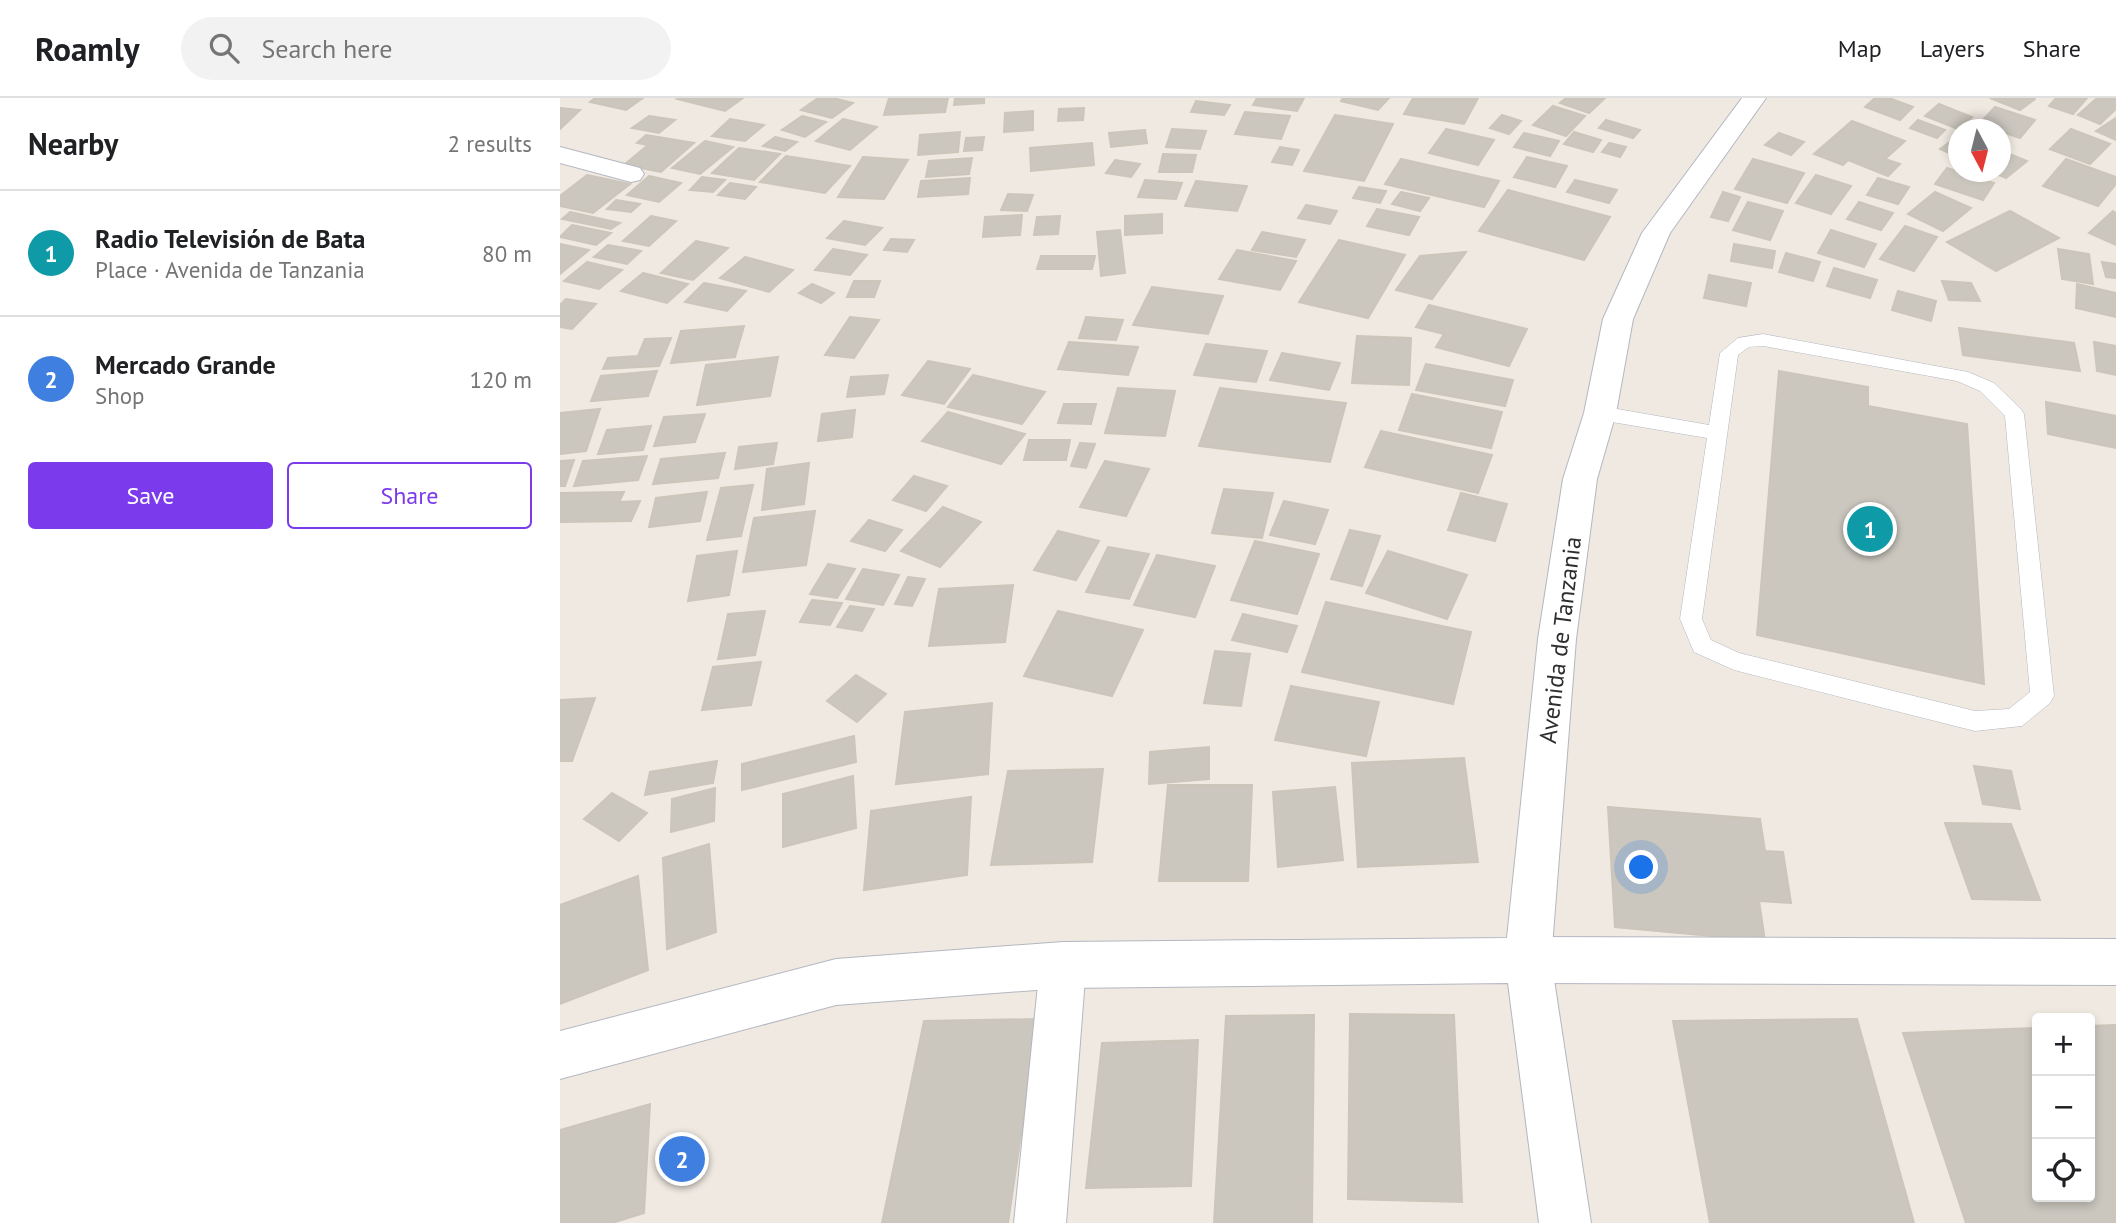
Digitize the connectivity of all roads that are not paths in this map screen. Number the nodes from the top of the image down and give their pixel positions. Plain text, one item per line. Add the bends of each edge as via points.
1 (1754, 98) edge
2 (560, 155) edge
3 (631, 174) dead end
4 (1600, 413) junction
5 (1717, 433) junction
6 (1528, 960) junction
7 (2116, 962) edge
8 (1063, 965) junction
9 (560, 1055) edge
10 (1040, 1223) edge
11 (1565, 1223) edge

1 - 4 main road, Avenida de Tanzania via 1656,233 1618,319
2 - 3 main road
4 - 5 lane
4 - 6 main road, Avenida de Tanzania via 1580,479 1557,639
5 - 5 lane via 1729,354 1744,342 1763,340 1961,376 1987,387 2014,414 2042,696 2014,719 1975,721 1734,661 1702,646 1691,619
6 - 7 main road
6 - 8 main road
6 - 11 main road, Avenida de Tanzania
8 - 9 main road via 836,982
8 - 10 main road

